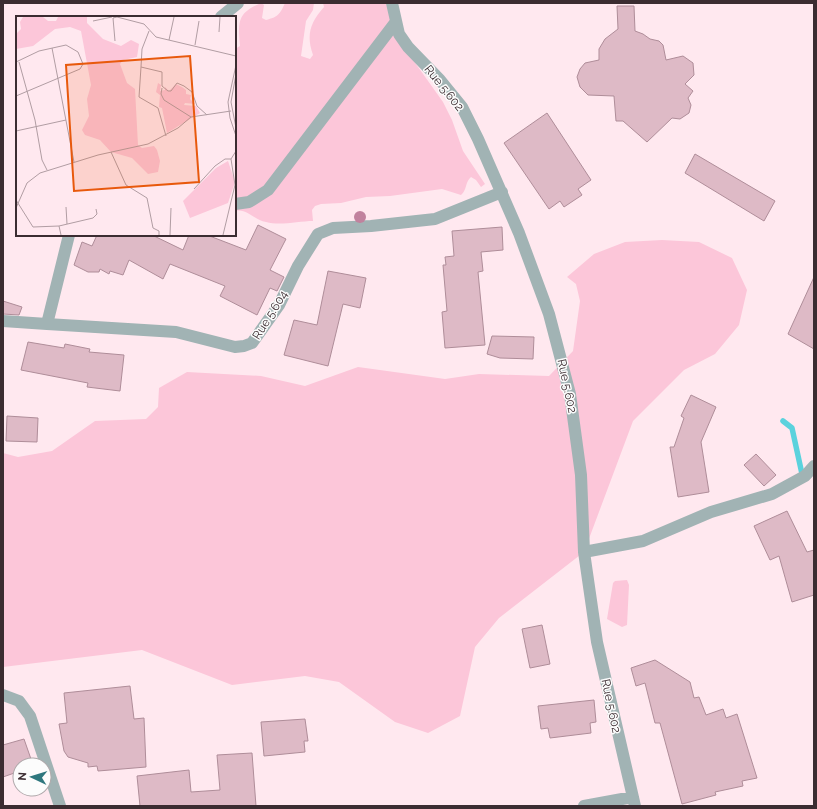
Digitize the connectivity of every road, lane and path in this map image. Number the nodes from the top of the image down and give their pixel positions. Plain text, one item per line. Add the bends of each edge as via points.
1 (238, 3) edge
2 (392, 3) edge
3 (222, 16) edge
4 (395, 22) junction
5 (502, 192) junction
6 (236, 204) edge
7 (68, 236) edge
8 (3, 321) edge
9 (47, 324) junction
10 (814, 466) edge
11 (584, 552) junction
12 (3, 695) edge
13 (634, 802) edge
14 (60, 806) edge
15 (584, 806) edge

1 - 3 street
2 - 4 street, Rue 5.602
4 - 5 street, Rue 5.602 via 408,47 440,80 462,108
4 - 6 street via 268,190 249,202
5 - 9 street, Rue 5.604 via 435,219 333,228 318,234 298,266 279,305 252,343 244,346 235,347 176,332
5 - 11 street, Rue 5.602 via 549,314 570,394 581,475
7 - 9 street
8 - 9 street, Rue 5.604
10 - 11 street via 805,476 772,494 711,512 643,541
11 - 13 street, Rue 5.602 via 597,642
12 - 14 street via 19,702 30,716
13 - 15 street

